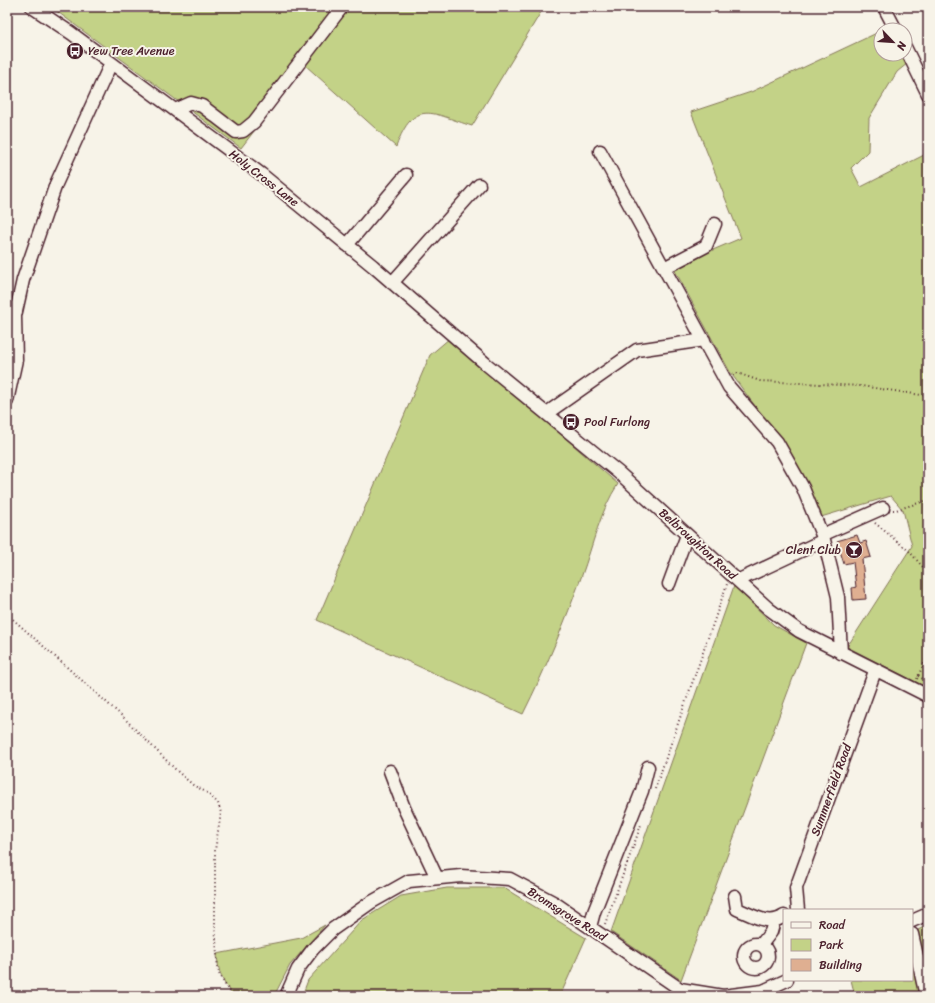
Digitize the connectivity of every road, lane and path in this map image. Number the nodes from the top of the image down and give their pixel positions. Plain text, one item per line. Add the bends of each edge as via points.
1 (342, 7) edge
2 (884, 7) edge
3 (34, 8) edge
4 (892, 22) edge
5 (912, 62) edge
6 (111, 63) junction
7 (928, 94) edge
8 (176, 110) junction
9 (600, 151) dead end
10 (406, 175) dead end
11 (478, 185) dead end
12 (715, 224) dead end
13 (347, 245) junction
14 (664, 268) junction
15 (392, 283) junction
16 (704, 340) junction
17 (486, 364) joint
18 (725, 378) junction
19 (928, 396) edge
20 (7, 401) edge
21 (547, 413) junction
22 (928, 500) edge
23 (883, 508) joint
24 (872, 513) junction
25 (687, 535) junction
26 (823, 538) junction
27 (928, 573) edge
28 (735, 577) junction
29 (669, 584) dead end
30 (7, 614) edge
31 (841, 653) junction
32 (928, 654) edge
33 (875, 670) junction
34 (918, 676) junction
35 (928, 682) edge
36 (913, 689) junction
37 (928, 696) edge
38 (648, 767) dead end
39 (390, 771) dead end
40 (652, 796) dead end
41 (642, 825) dead end
42 (437, 878) junction
43 (735, 896) dead end
44 (796, 909) edge
45 (928, 914) edge
46 (779, 919) edge
47 (913, 921) edge
48 (590, 927) junction
49 (601, 935) junction
50 (913, 938) edge
51 (761, 945) dead end
52 (785, 981) edge
53 (234, 996) edge
54 (286, 996) edge
55 (926, 996) edge

1 - 8 street via 254,122 244,131 236,132 202,106 191,103
2 - 4 street
3 - 6 street, Holy Cross Lane
5 - 7 street
6 - 8 street, Holy Cross Lane
6 - 20 street via 56,184 23,280 15,316 16,360
8 - 13 street, Holy Cross Lane via 261,174
9 - 14 street
10 - 13 street
11 - 15 street
12 - 14 street via 706,246
13 - 15 street, Holy Cross Lane
14 - 16 street
15 - 17 street, Holy Cross Lane
16 - 18 street
16 - 21 street via 637,350
17 - 21 street, Belbroughton Road
18 - 19 path via 737,373 760,381 861,386
18 - 26 street via 729,387 777,442 803,488
21 - 25 street, Belbroughton Road via 619,473
22 - 23 path via 896,510
23 - 24 street
24 - 26 street
24 - 27 path via 876,525 909,551
25 - 28 street, Belbroughton Road
25 - 29 street
26 - 28 street
26 - 31 street via 838,597
28 - 31 street, Belbroughton Road via 768,609 800,631
28 - 40 path via 720,602
30 - 53 path via 122,716 177,771 218,803 222,813 215,850 218,972
31 - 33 street, Belbroughton Road
32 - 34 path
33 - 36 street, Belbroughton Road
33 - 44 street, Summerfield Road via 796,888
34 - 35 path
34 - 36 path
36 - 37 street, Belbroughton Road
38 - 48 street via 642,791
39 - 42 street via 404,808
41 - 49 path
42 - 48 street, Bromsgrove Road via 461,876 510,879 553,902
42 - 54 street, Bromsgrove Road via 409,881 370,903 333,929 298,969
43 - 46 street via 737,909 770,922
45 - 47 street
46 - 51 street
48 - 49 street, Bromsgrove Road
49 - 52 street, Bromsgrove Road via 680,989 723,996 763,991
50 - 55 street

